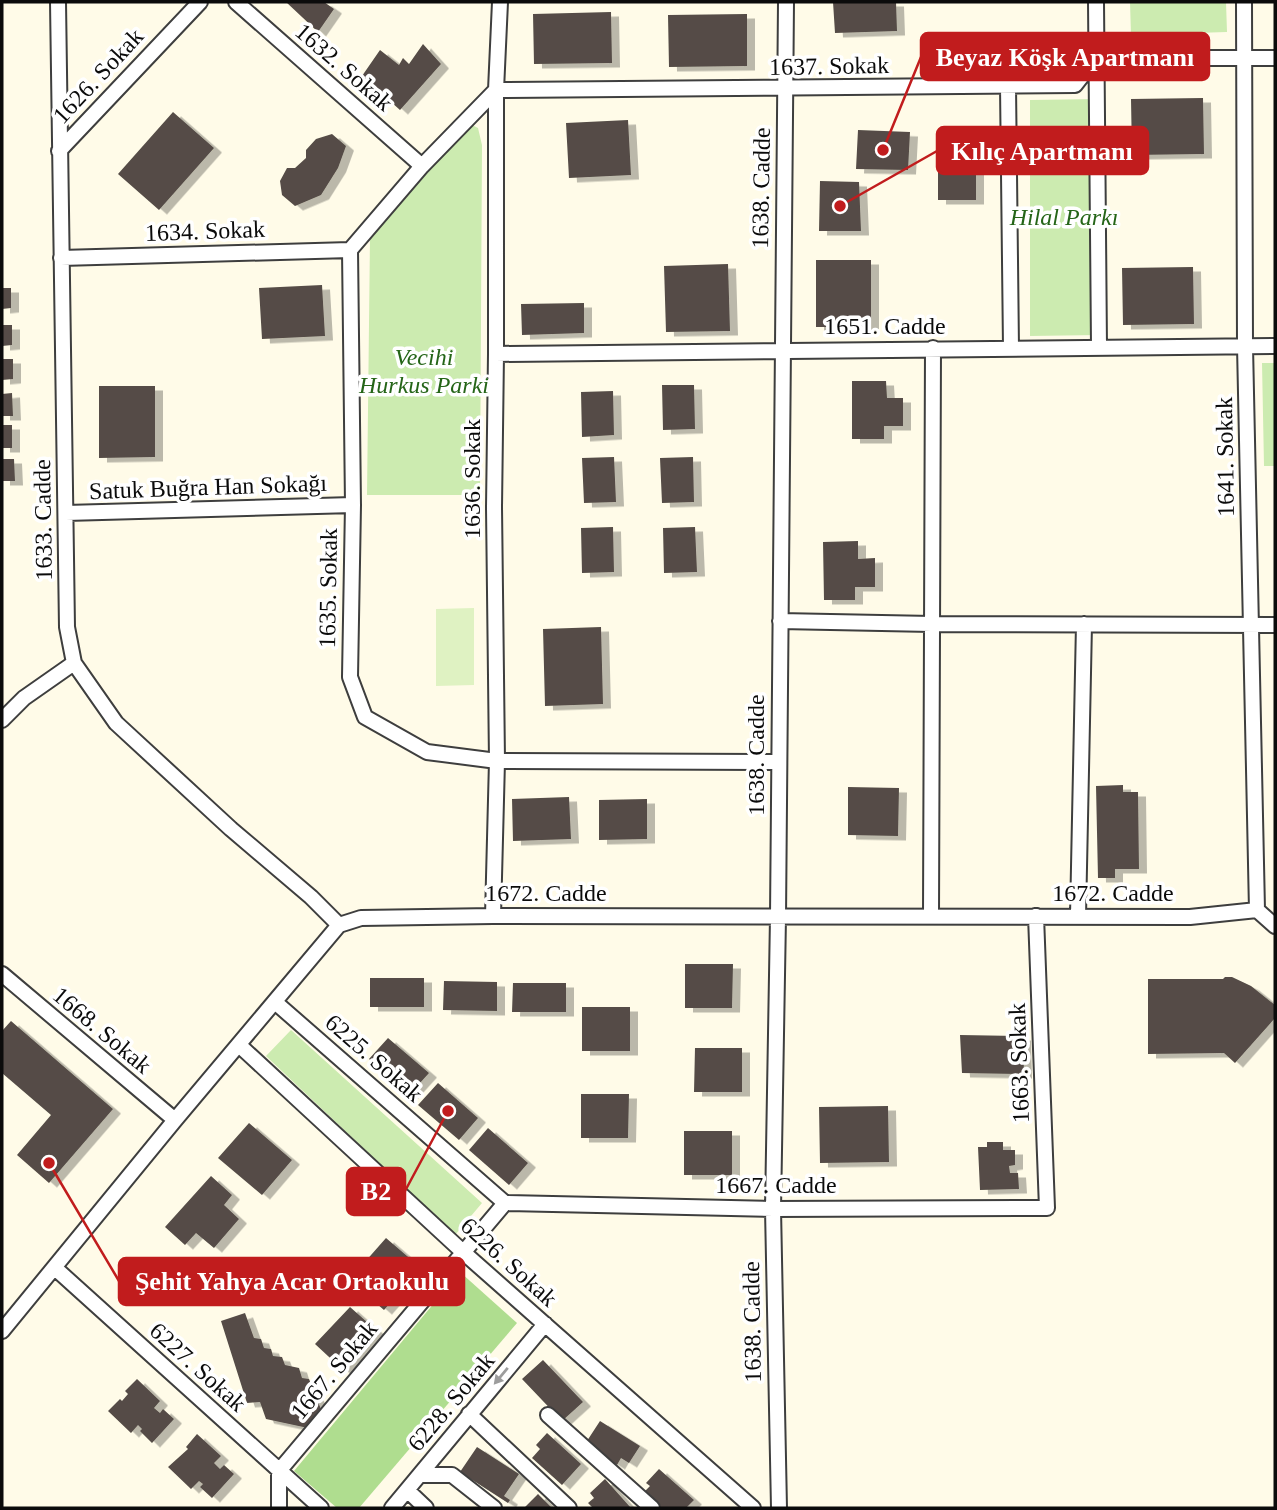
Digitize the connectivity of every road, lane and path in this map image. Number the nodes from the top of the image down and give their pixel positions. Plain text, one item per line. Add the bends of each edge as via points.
1 (58, 2) edge
2 (200, 2) edge
3 (236, 2) edge
4 (500, 2) edge
5 (786, 2) edge
6 (1096, 2) edge
7 (1244, 2) edge
8 (1245, 57) junction
9 (1096, 58) junction
10 (1275, 58) edge
11 (1009, 86) junction
12 (785, 89) junction
13 (496, 90) junction
14 (59, 151) junction
15 (422, 166) junction
16 (350, 250) junction
17 (61, 258) junction
18 (1245, 346) junction
19 (1275, 346) edge
20 (1099, 347) junction
21 (933, 348) junction
22 (1012, 348) junction
23 (782, 350) junction
24 (496, 354) junction
25 (352, 505) junction
26 (66, 513) junction
27 (780, 621) junction
28 (932, 624) junction
29 (1084, 624) junction
30 (1252, 625) junction
31 (1275, 625) edge
32 (74, 663) junction
33 (2, 720) edge
34 (497, 761) junction
35 (779, 762) junction
36 (1257, 910) junction
37 (493, 915) junction
38 (931, 916) junction
39 (1036, 916) junction
40 (1078, 916) junction
41 (778, 917) junction
42 (340, 925) junction
43 (1275, 926) edge
44 (2, 974) edge
45 (275, 1002) junction
46 (239, 1045) junction
47 (175, 1120) junction
48 (505, 1203) junction
49 (1047, 1208) joint
50 (773, 1209) junction
51 (463, 1252) junction
52 (55, 1269) junction
53 (545, 1324) junction
54 (2, 1331) edge
55 (469, 1414) junction
56 (548, 1415) dead end
57 (279, 1471) junction
58 (420, 1475) junction
59 (407, 1490) junction
60 (279, 1508) edge
61 (321, 1508) edge
62 (391, 1508) edge
63 (426, 1508) edge
64 (494, 1508) edge
65 (569, 1508) edge
66 (652, 1508) edge
67 (753, 1508) edge
68 (779, 1508) edge

1 - 14 street, 1633. Cadde
2 - 14 street, 1626. Sokak
3 - 15 street, 1632. Sokak
4 - 13 street, 1636. Sokak
5 - 12 street, 1638. Cadde
6 - 9 street
7 - 8 street, 1641. Sokak
8 - 9 street
8 - 10 street
8 - 18 street, 1641. Sokak
9 - 11 street, 1637. Sokak via 1075,85
9 - 20 street
11 - 12 street, 1637. Sokak
11 - 22 street
12 - 13 street, 1637. Sokak
12 - 23 street, 1638. Cadde
13 - 15 street
13 - 24 street, 1636. Sokak
14 - 17 street, 1633. Cadde
15 - 16 street
16 - 17 street, 1634. Sokak
16 - 25 street, 1635. Sokak
17 - 26 street, 1633. Cadde
18 - 19 street, 1651. Cadde
18 - 20 street, 1651. Cadde
18 - 30 street, 1641. Sokak
20 - 22 street, 1651. Cadde
21 - 22 street, 1651. Cadde
21 - 23 street, 1651. Cadde
21 - 28 street
23 - 24 street, 1651. Cadde
23 - 27 street, 1638. Cadde
24 - 34 street, 1636. Sokak
25 - 26 street, Satuk Buğra Han Sokağı
25 - 34 street, 1635. Sokak via 350,677 365,717 427,752
26 - 32 street, 1633. Cadde via 67,628
27 - 28 street
27 - 35 street, 1638. Cadde
28 - 29 street
28 - 38 street
29 - 30 street
29 - 40 street
30 - 31 street
30 - 36 street, 1641. Sokak
32 - 33 street via 24,698
32 - 42 street, 1633. Cadde via 116,723
34 - 35 street, 1635. Sokak
34 - 37 street, 1636. Sokak
35 - 41 street, 1638. Cadde
36 - 40 street, 1672. Cadde via 1190,916
36 - 43 street
37 - 41 street, 1672. Cadde
37 - 42 street, 1672. Cadde via 361,918
38 - 39 street, 1672. Cadde
38 - 41 street, 1672. Cadde
39 - 40 street, 1672. Cadde
39 - 49 street, 1663. Sokak
41 - 50 street, 1638. Cadde
42 - 45 street
44 - 47 street, 1668. Sokak
45 - 46 street
45 - 48 street, 6225. Sokak
46 - 47 street
46 - 51 street, 6226. Sokak
47 - 52 street
48 - 50 street, 1667. Cadde
48 - 51 street, 1667. Sokak
49 - 50 street, 1667. Cadde
50 - 68 street, 1638. Cadde
51 - 53 street, 6226. Sokak
51 - 57 street, 1667. Sokak
52 - 54 street
52 - 57 street, 6227. Sokak
53 -> 55 street, 6228. Sokak
53 - 67 street, 6226. Sokak
55 - 58 street, 6228. Sokak
55 - 65 street
56 - 66 street
57 - 60 street
57 - 61 street, 6227. Sokak
58 - 59 street, 6228. Sokak
58 - 64 street via 452,1475
59 - 62 street, 6228. Sokak
59 - 63 street

